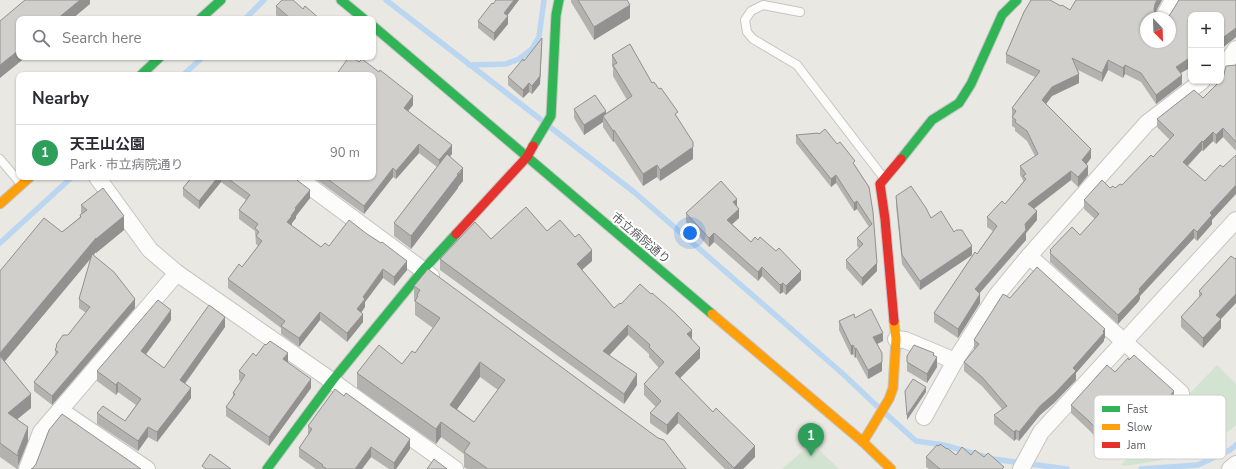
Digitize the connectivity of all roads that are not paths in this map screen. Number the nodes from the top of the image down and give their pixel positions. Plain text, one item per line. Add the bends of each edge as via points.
1 (221, 0) edge
2 (341, 0) edge
3 (558, 0) edge
4 (1017, 0) edge
5 (1173, 0) edge
6 (800, 12) dead end
7 (1166, 12) edge
8 (203, 16) edge
9 (360, 16) edge
10 (376, 29) edge
11 (157, 60) edge
12 (144, 72) edge
13 (1198, 84) edge
14 (527, 157) junction
15 (0, 159) edge
16 (16, 177) edge
17 (884, 179) junction
18 (18, 180) edge
19 (27, 180) edge
20 (99, 180) edge
21 (301, 180) edge
22 (22, 184) junction
23 (0, 204) edge
24 (1236, 220) edge
25 (1029, 256) junction
26 (423, 270) junction
27 (177, 273) junction
28 (442, 284) edge
29 (896, 339) junction
30 (1124, 342) junction
31 (955, 361) junction
32 (332, 381) junction
33 (1181, 393) dead end
34 (60, 410) junction
35 (924, 417) dead end
36 (862, 442) junction
37 (1236, 464) edge
38 (27, 469) edge
39 (147, 469) edge
40 (267, 469) edge
41 (455, 469) edge
42 (891, 469) edge
43 (1021, 469) edge
44 (1230, 469) edge

1 - 8 street
2 - 9 street
3 - 14 street via 551,116
4 - 17 street via 1002,15 971,84 959,103 932,120
5 - 7 street
6 - 17 lane via 763,5 751,11 745,20 747,32 753,39 797,65
10 - 14 street, 市立病院通り
11 - 12 street
13 - 25 street via 1147,123
14 - 26 street
14 - 36 street, 市立病院通り
15 - 16 lane
17 - 29 street via 880,184
18 - 22 lane
19 - 22 street
20 - 27 street via 150,250
21 - 26 street
22 - 23 street
24 - 30 street
25 - 30 street
25 - 31 street via 996,296
26 - 28 street
26 - 32 street
27 - 32 street
27 - 34 street
29 - 31 street via 905,340
29 - 36 street via 894,388
30 - 33 street
30 - 43 street via 1041,432
31 - 35 street
32 - 40 street
32 - 41 street
34 - 38 street via 41,432
34 - 39 street
36 - 42 street, 市立病院通り
37 - 44 street

